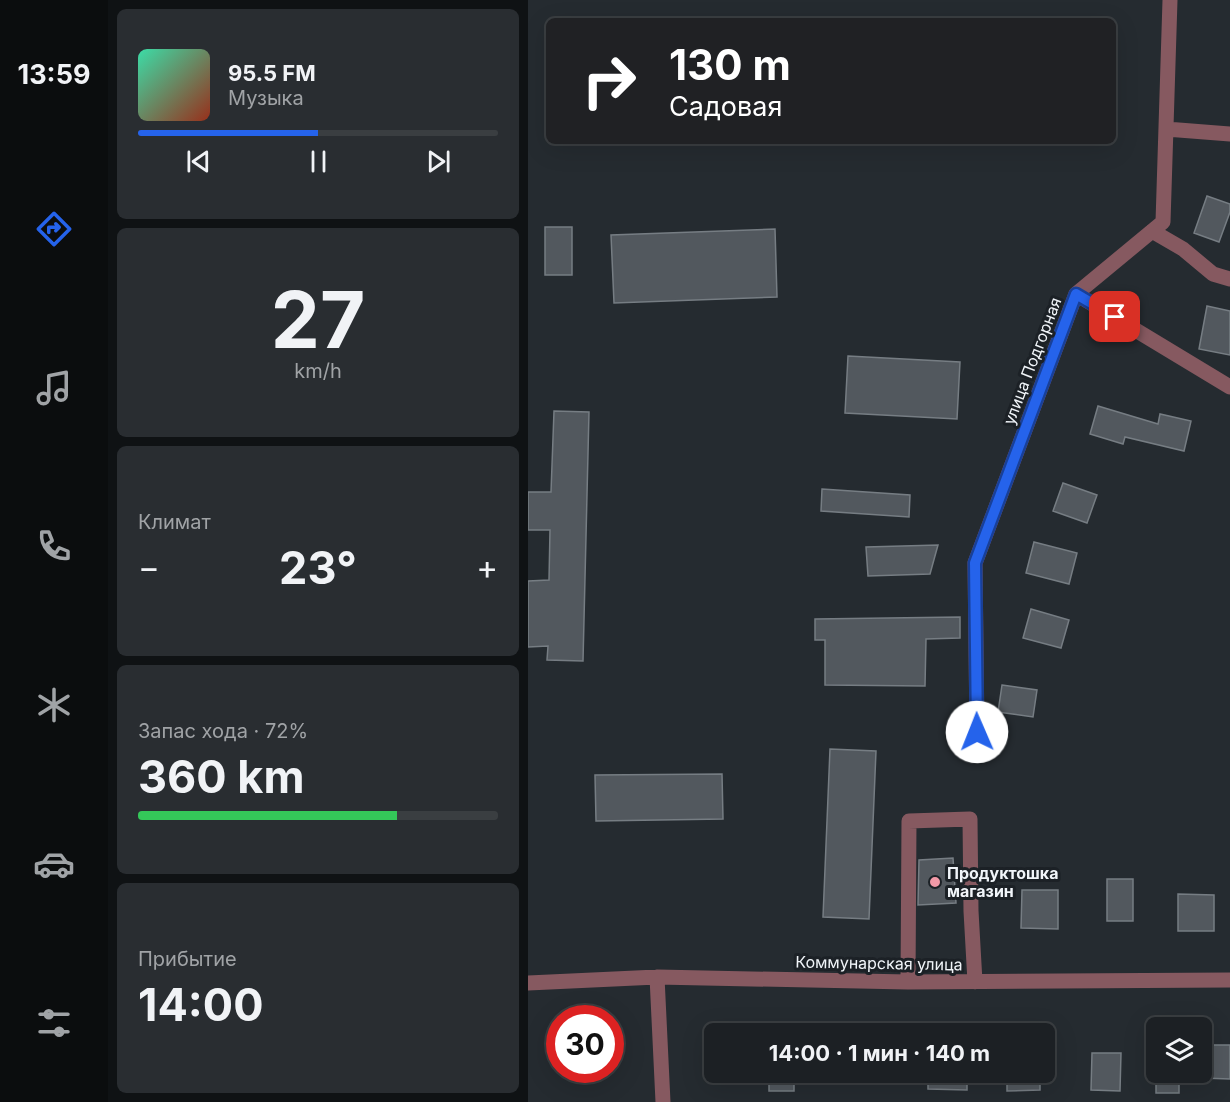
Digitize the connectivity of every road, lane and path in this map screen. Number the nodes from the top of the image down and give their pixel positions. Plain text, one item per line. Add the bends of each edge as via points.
1 (1170, 0) edge
2 (1166, 129) junction
3 (1230, 134) edge
4 (1152, 231) junction
5 (1230, 279) edge
6 (1076, 294) junction
7 (1230, 387) edge
8 (977, 732) dead end
9 (657, 977) junction
10 (1230, 980) edge
11 (975, 981) junction
12 (528, 982) edge
13 (908, 982) junction
14 (663, 1102) edge

1 - 2 street, улица Подгорная
2 - 3 street
2 - 4 street, улица Подгорная via 1163,222
4 - 5 street via 1183,249 1213,274
4 - 6 street, улица Подгорная
6 - 7 street
6 - 8 street, улица Подгорная via 975,563
9 - 12 street, Коммунарская улица
9 - 13 street, Коммунарская улица
9 - 14 street
10 - 11 street, Коммунарская улица
11 - 13 street, Коммунарская улица
11 - 13 street via 970,819 909,821

